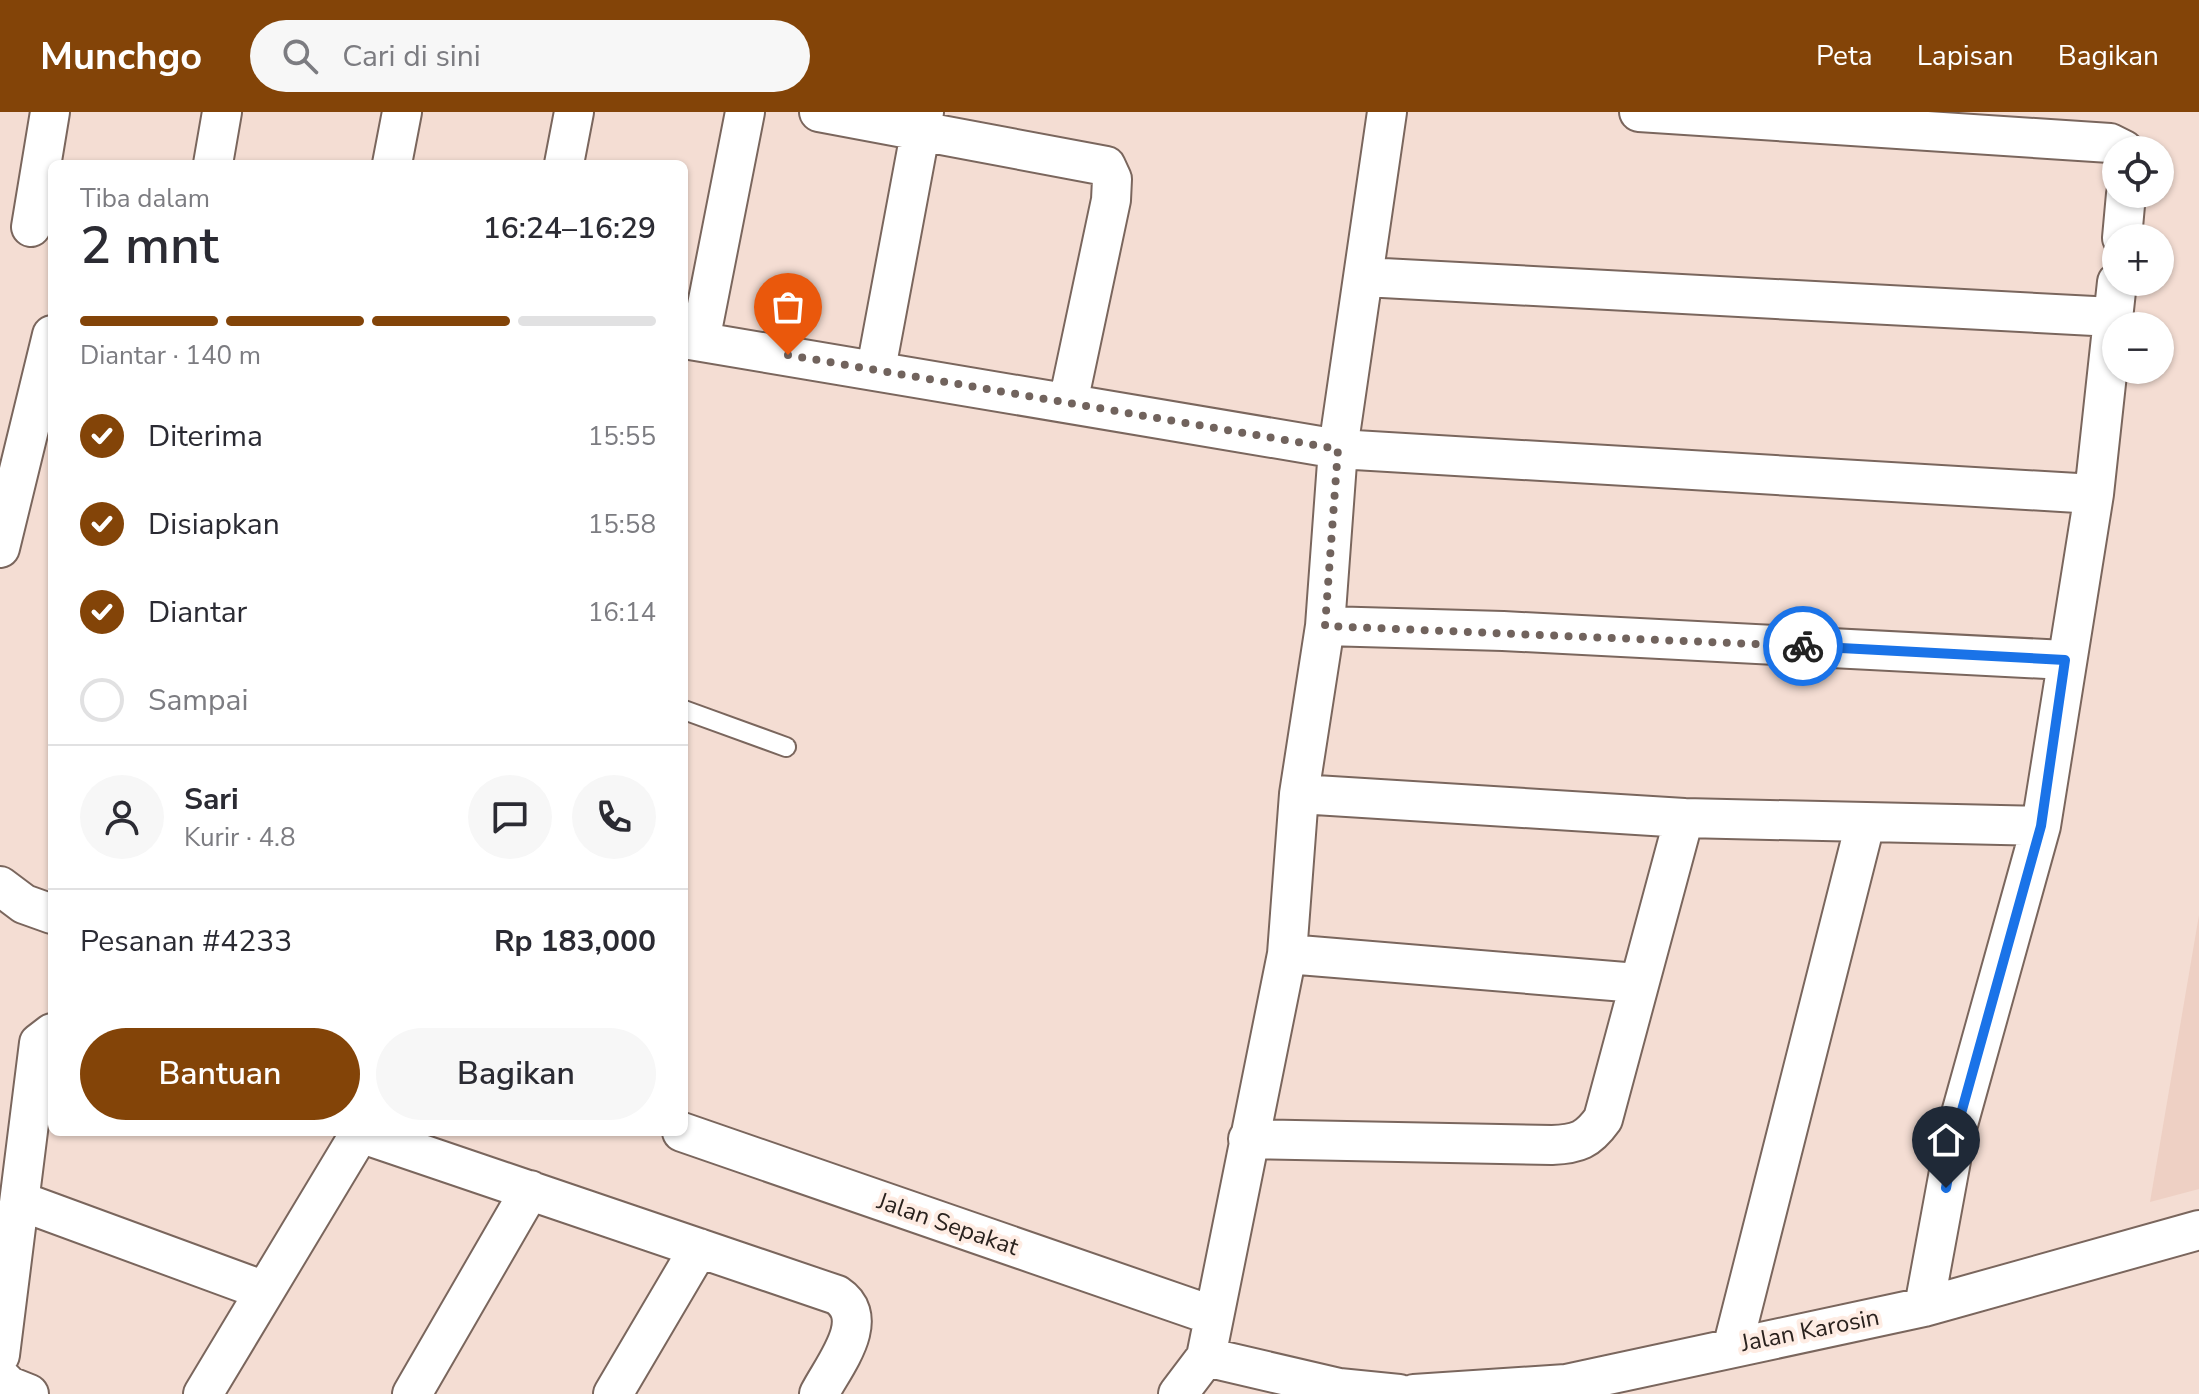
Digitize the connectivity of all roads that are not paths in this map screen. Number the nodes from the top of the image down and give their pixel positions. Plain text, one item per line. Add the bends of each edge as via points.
1 (50, 112) edge
2 (222, 112) edge
3 (402, 112) edge
4 (574, 112) edge
5 (745, 112) edge
6 (819, 112) edge
7 (1387, 112) edge
8 (1639, 112) edge
9 (922, 121) edge
10 (2102, 142) edge
11 (214, 160) edge
12 (393, 160) edge
13 (565, 160) edge
14 (28, 227) edge
15 (1364, 277) junction
16 (2115, 299) edge
17 (692, 340) edge
18 (48, 351) edge
19 (876, 369) junction
20 (1068, 403) junction
21 (1338, 449) junction
22 (2094, 494) junction
23 (0, 548) edge
24 (1325, 626) junction
25 (2065, 660) junction
26 (688, 711) edge
27 (786, 747) dead end
28 (1299, 794) junction
29 (1684, 818) junction
30 (1865, 824) junction
31 (2041, 826) junction
32 (0, 886) edge
33 (48, 913) edge
34 (1287, 954) junction
35 (1637, 983) junction
36 (48, 1036) edge
37 (688, 1134) edge
38 (357, 1136) edge
39 (371, 1136) edge
40 (1248, 1139) junction
41 (530, 1190) junction
42 (20, 1201) junction
43 (2199, 1230) edge
44 (699, 1248) junction
45 (265, 1291) junction
46 (1924, 1307) junction
47 (1214, 1316) junction
48 (1733, 1345) junction
49 (0, 1355) edge
50 (1206, 1357) junction
51 (0, 1377) edge
52 (29, 1394) edge
53 (203, 1394) edge
54 (412, 1394) edge
55 (613, 1394) edge
56 (819, 1394) edge
57 (1178, 1394) edge
58 (1399, 1394) edge
59 (1414, 1394) edge

1 - 14 street
2 - 11 street
3 - 12 street
4 - 13 street
5 - 17 street
6 - 9 street
7 - 15 street
8 - 10 street
9 - 19 street
9 - 20 street via 1106,166 1112,179 1111,200
15 - 16 street
15 - 21 street
16 - 22 street
17 - 19 street
18 - 23 street
19 - 20 street
20 - 21 street
21 - 22 street
21 - 24 street
22 - 25 street
24 - 25 street
24 - 28 street
25 - 31 street
26 - 27 lane
28 - 29 street
28 - 34 street
29 - 30 street
29 - 35 street
30 - 31 street
30 - 48 street
31 - 46 street via 1957,1128
32 - 33 street via 24,904
34 - 35 street
34 - 40 street
35 - 40 street via 1603,1119 1578,1144
36 - 42 street via 39,1043
37 - 47 street, Jalan Sepakat
38 - 45 street
39 - 41 street
40 - 47 street
41 - 44 street
41 - 54 street
42 - 45 street
42 - 49 street
43 - 46 street, Jalan Karosin
44 - 55 street
44 - 56 street via 848,1302 855,1316 851,1333
45 - 53 street
46 - 48 street, Jalan Karosin
47 - 50 street
48 - 59 street, Jalan Karosin via 1566,1384
50 - 57 street
50 - 58 street via 1339,1388
51 - 52 street

